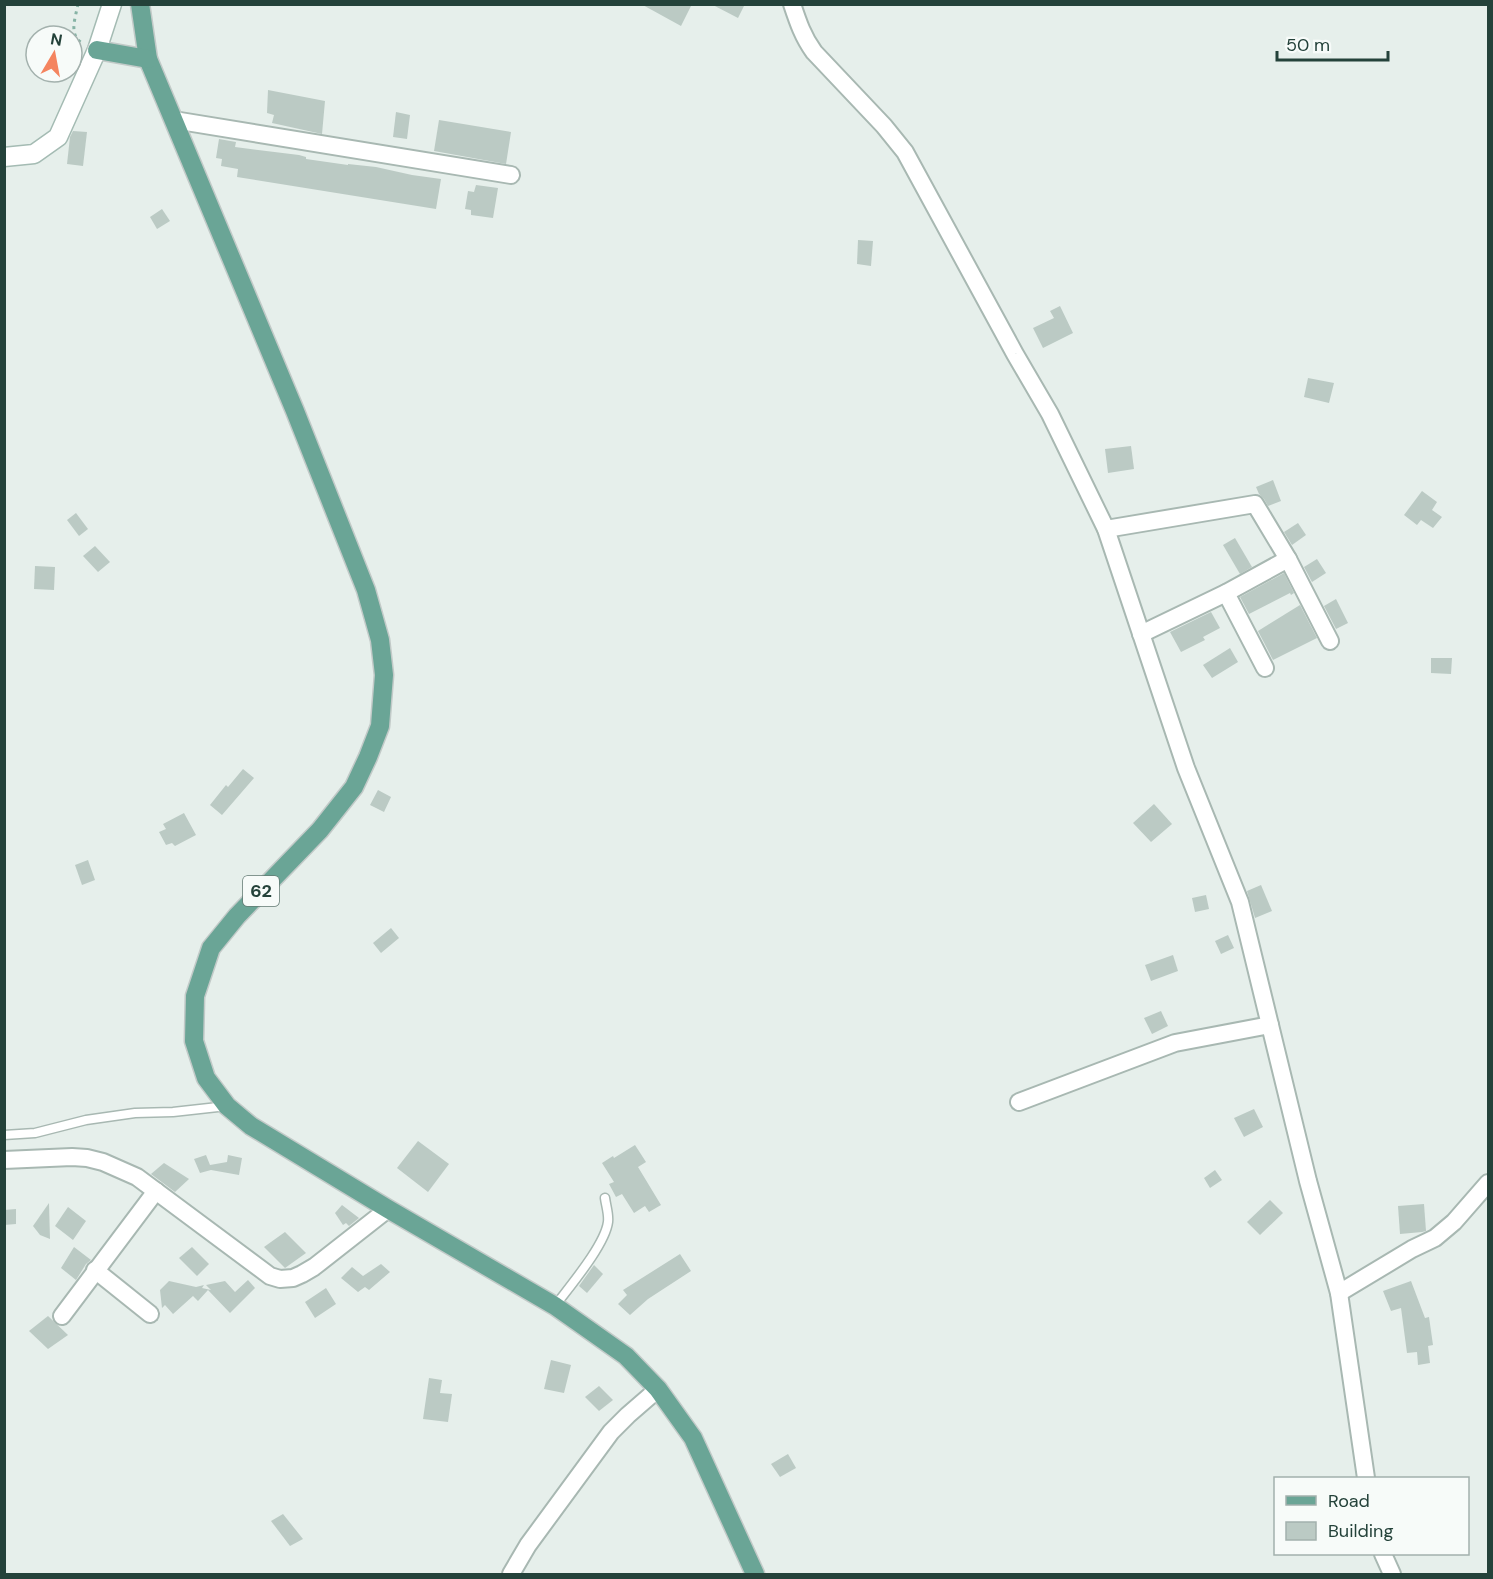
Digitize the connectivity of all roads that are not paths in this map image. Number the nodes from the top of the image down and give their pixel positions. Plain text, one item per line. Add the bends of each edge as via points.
1 (112, 4) edge
2 (140, 4) edge
3 (792, 4) edge
4 (97, 50) junction
5 (148, 59) junction
6 (174, 120) junction
7 (4, 157) edge
8 (511, 175) dead end
9 (1106, 529) junction
10 (1288, 559) junction
11 (1226, 593) junction
12 (1141, 634) junction
13 (1330, 641) dead end
14 (1265, 668) dead end
15 (1270, 1025) junction
16 (1018, 1102) dead end
17 (227, 1106) junction
18 (4, 1135) edge
19 (4, 1160) edge
20 (1488, 1184) edge
21 (156, 1191) junction
22 (605, 1198) dead end
23 (388, 1209) junction
24 (95, 1270) junction
25 (1339, 1293) junction
26 (555, 1306) junction
27 (150, 1314) dead end
28 (62, 1316) dead end
29 (658, 1389) junction
30 (1366, 1477) edge
31 (1383, 1555) edge
32 (511, 1575) edge
33 (755, 1575) edge
34 (1392, 1575) edge

1 - 4 main road
2 - 5 main road, 62
3 - 9 street via 814,52 905,152 1050,414
4 - 5 main road
4 - 7 main road via 58,137 34,154
5 - 6 main road, 62
6 - 8 street
6 - 17 main road, 62 via 366,590 380,640 384,675 380,726 354,787 320,830 211,948 195,996 194,1041 206,1078
9 - 10 street via 1255,504
9 - 12 street
10 - 11 street
10 - 13 street
11 - 12 street
11 - 14 street
12 - 15 street via 1186,768 1240,902
15 - 16 street via 1175,1043
15 - 25 street
17 - 18 lane via 135,1113 35,1133
17 - 23 main road, 62 via 251,1126
19 - 21 street via 87,1158 137,1177
20 - 25 street via 1435,1238
21 - 23 street via 270,1276 280,1279 293,1278 314,1267
21 - 24 street
22 - 26 lane via 608,1220 604,1236
23 - 26 main road, 62
24 - 27 street
24 - 28 street
25 - 30 street
26 - 29 main road, 62 via 626,1356
29 - 32 street via 611,1432 528,1545
29 - 33 main road, 62 via 693,1437
31 - 34 street

